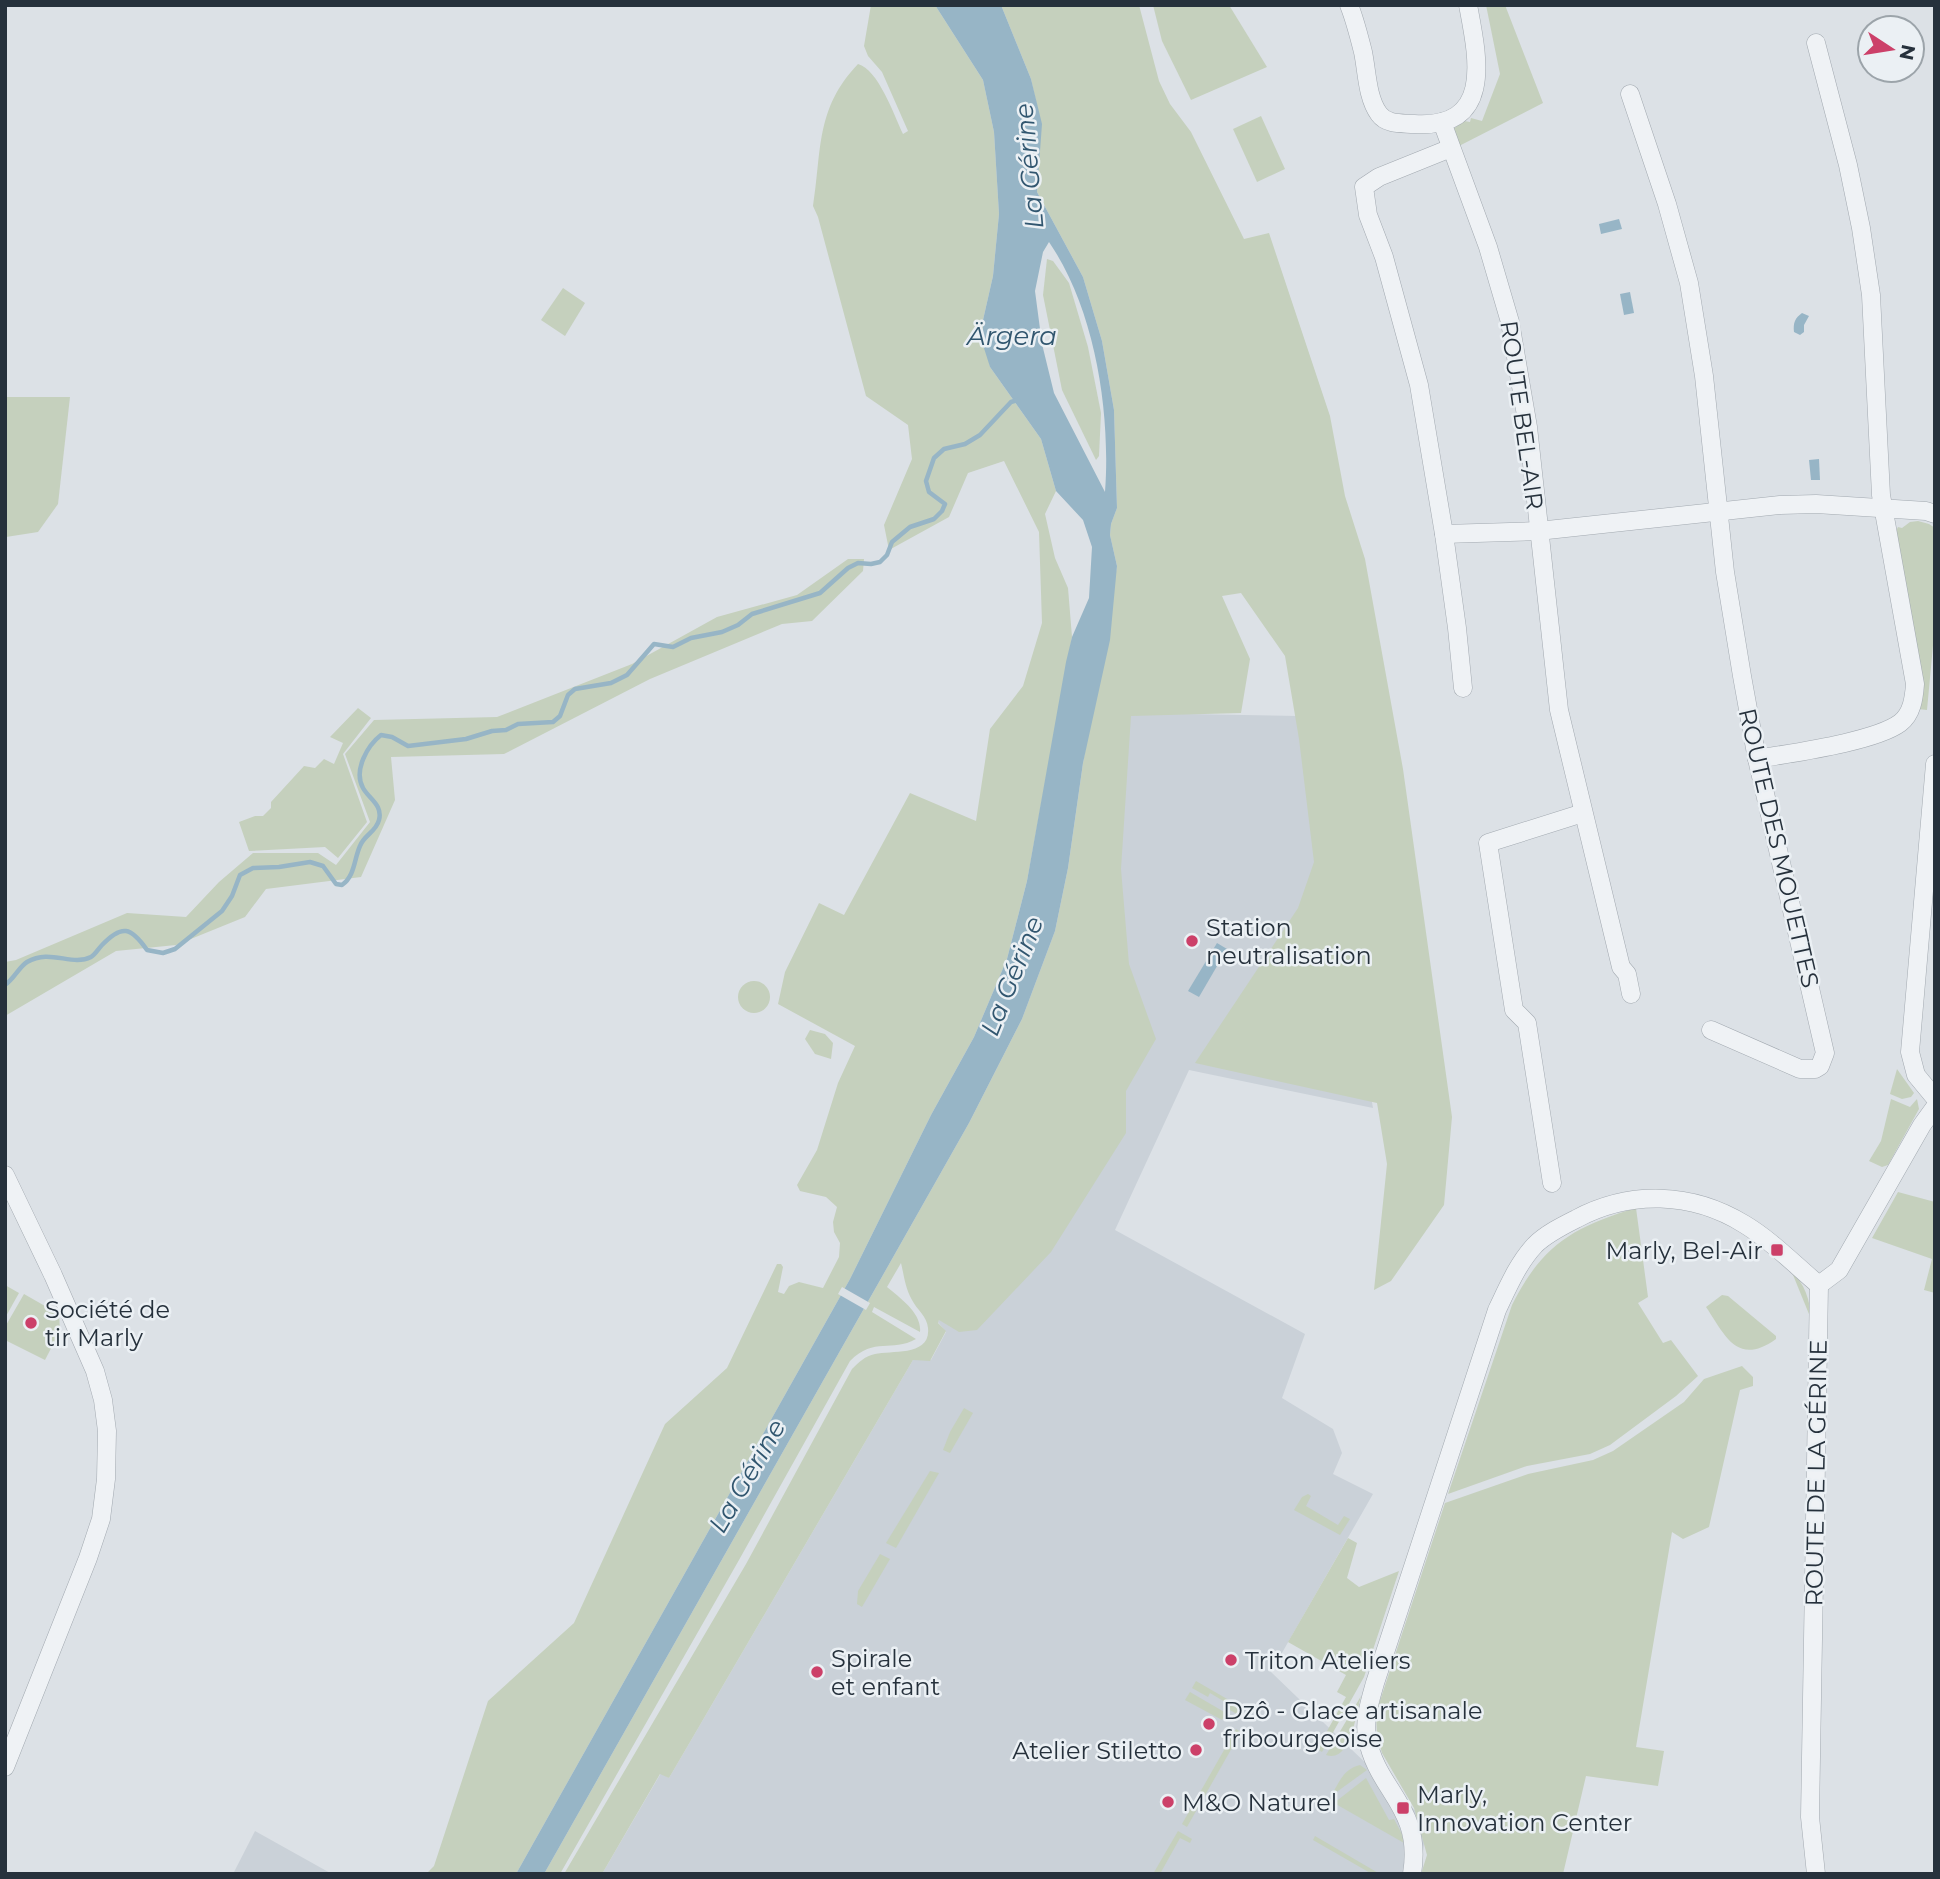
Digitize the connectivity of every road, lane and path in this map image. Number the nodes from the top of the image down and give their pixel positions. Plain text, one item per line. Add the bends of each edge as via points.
1 (1349, 5) edge
2 (1468, 5) edge
3 (1816, 43) dead end
4 (1630, 94) dead end
5 (1442, 122) junction
6 (1451, 148) junction
7 (1884, 509) junction
8 (1718, 511) junction
9 (1935, 514) edge
10 (1538, 531) junction
11 (1444, 534) junction
12 (1463, 688) dead end
13 (1757, 759) junction
14 (1935, 764) edge
15 (1583, 813) junction
16 (1630, 994) dead end
17 (1711, 1030) dead end
18 (1935, 1098) edge
19 (1935, 1107) edge
20 (5, 1175) edge
21 (1552, 1183) dead end
22 (1819, 1285) junction
23 (5, 1767) edge
24 (1412, 1874) edge
25 (1816, 1874) edge

1 - 5 street via 1378,113 1391,122
2 - 5 street via 1478,77 1464,110
3 - 7 street via 1848,165 1871,295
4 - 8 street, ROUTE DES MOUETTES via 1689,283
5 - 6 street, ROUTE BEL-AIR
6 - 10 street, ROUTE BEL-AIR via 1510,322 1528,427
6 - 11 street via 1364,187 1367,215 1384,257 1419,385
7 - 8 street, ROUTE BEL-AIR via 1816,504
7 - 9 street, ROUTE BEL-AIR
7 - 13 street via 1915,684 1911,709 1899,724 1875,734
8 - 10 street, ROUTE BEL-AIR
8 - 13 street, ROUTE DES MOUETTES
10 - 11 street
10 - 15 street via 1559,710
11 - 12 street
13 - 17 street, ROUTE DES MOUETTES via 1825,1054 1820,1066 1800,1069
14 - 18 street via 1910,1052 1916,1075
15 - 16 street
15 - 21 street via 1488,842 1514,1010 1527,1023
19 - 22 street via 1839,1270
20 - 23 street via 95,1370 107,1431 101,1518
22 - 24 street via 1744,1223 1706,1205 1670,1198 1637,1198 1592,1210 1536,1245 1515,1273 1497,1310 1367,1714 1372,1752 1413,1832
22 - 25 street, ROUTE DE LA GÉRINE via 1810,1817

